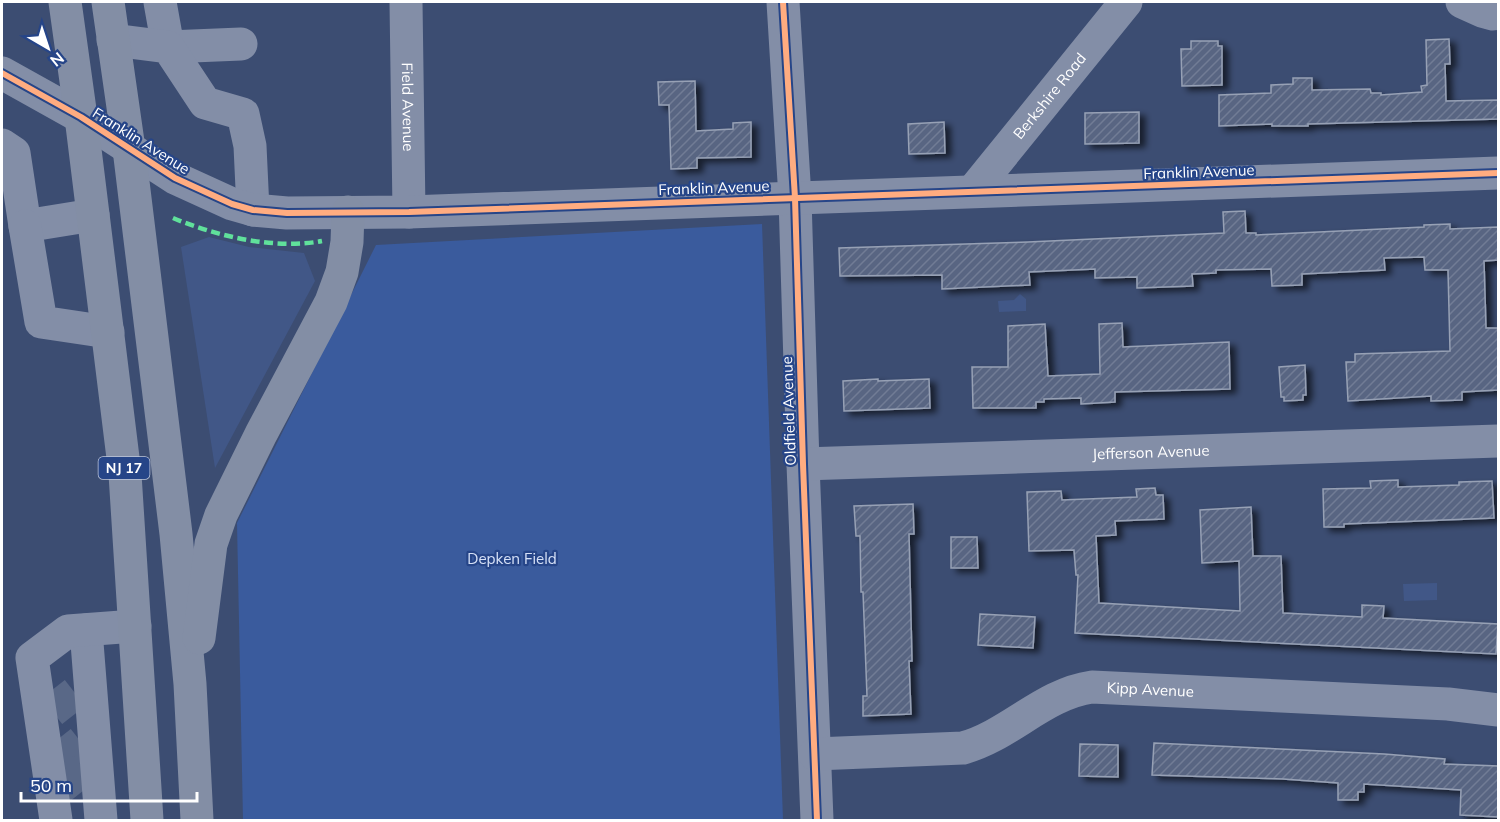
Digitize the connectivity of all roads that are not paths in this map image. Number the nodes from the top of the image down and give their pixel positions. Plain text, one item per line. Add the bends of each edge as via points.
1 (65, 2) edge
2 (108, 2) edge
3 (160, 2) edge
4 (406, 2) edge
5 (783, 2) edge
6 (1126, 2) edge
7 (1462, 2) edge
8 (1493, 14) dead end
9 (113, 40) junction
10 (241, 44) dead end
11 (168, 47) junction
12 (2, 73) edge
13 (81, 117) junction
14 (2, 145) edge
15 (129, 149) junction
16 (1498, 173) edge
17 (973, 191) junction
18 (795, 198) junction
19 (253, 210) junction
20 (348, 212) junction
21 (409, 212) junction
22 (93, 215) junction
23 (25, 226) junction
24 (108, 332) junction
25 (1498, 441) edge
26 (802, 464) junction
27 (135, 626) junction
28 (65, 682) junction
29 (190, 684) junction
30 (1498, 710) edge
31 (815, 754) junction
32 (70, 771) edge
33 (101, 820) edge
34 (147, 820) edge
35 (196, 820) edge
36 (817, 820) edge

1 - 13 highway, NJ 17
2 - 9 highway, NJ 17
3 - 11 street
4 - 21 street, Field Avenue
5 - 18 street, Oldfield Avenue
6 - 17 street, Berkshire Road
7 - 8 street
9 - 11 street
9 - 15 highway, NJ 17
10 - 11 street
11 - 19 street via 205,103 243,114 250,146
12 - 13 street, Franklin Avenue
13 - 15 street, Franklin Avenue
13 - 22 highway, NJ 17
14 - 23 street via 14,153
15 - 19 street, Franklin Avenue via 209,195
15 - 29 highway, NJ 17 via 176,534
16 - 17 street, Franklin Avenue
17 - 18 street, Franklin Avenue
18 - 21 street, Franklin Avenue
18 - 26 street, Oldfield Avenue
19 - 20 street, Franklin Avenue
20 - 21 street, Franklin Avenue
20 - 29 highway via 342,272 334,295 221,515 211,544
22 - 23 street
22 - 24 highway, NJ 17
23 - 24 street via 41,322
24 - 27 highway, NJ 17 via 125,474
25 - 26 street, Jefferson Avenue
26 - 31 street, Oldfield Avenue
27 - 28 street
27 - 34 highway, NJ 17
28 - 32 street
28 - 32 street
29 - 35 highway, NJ 17
30 - 31 street, Kipp Avenue via 1448,704 1092,687 1057,697 982,743 963,748
31 - 36 street, Oldfield Avenue
32 - 33 street

